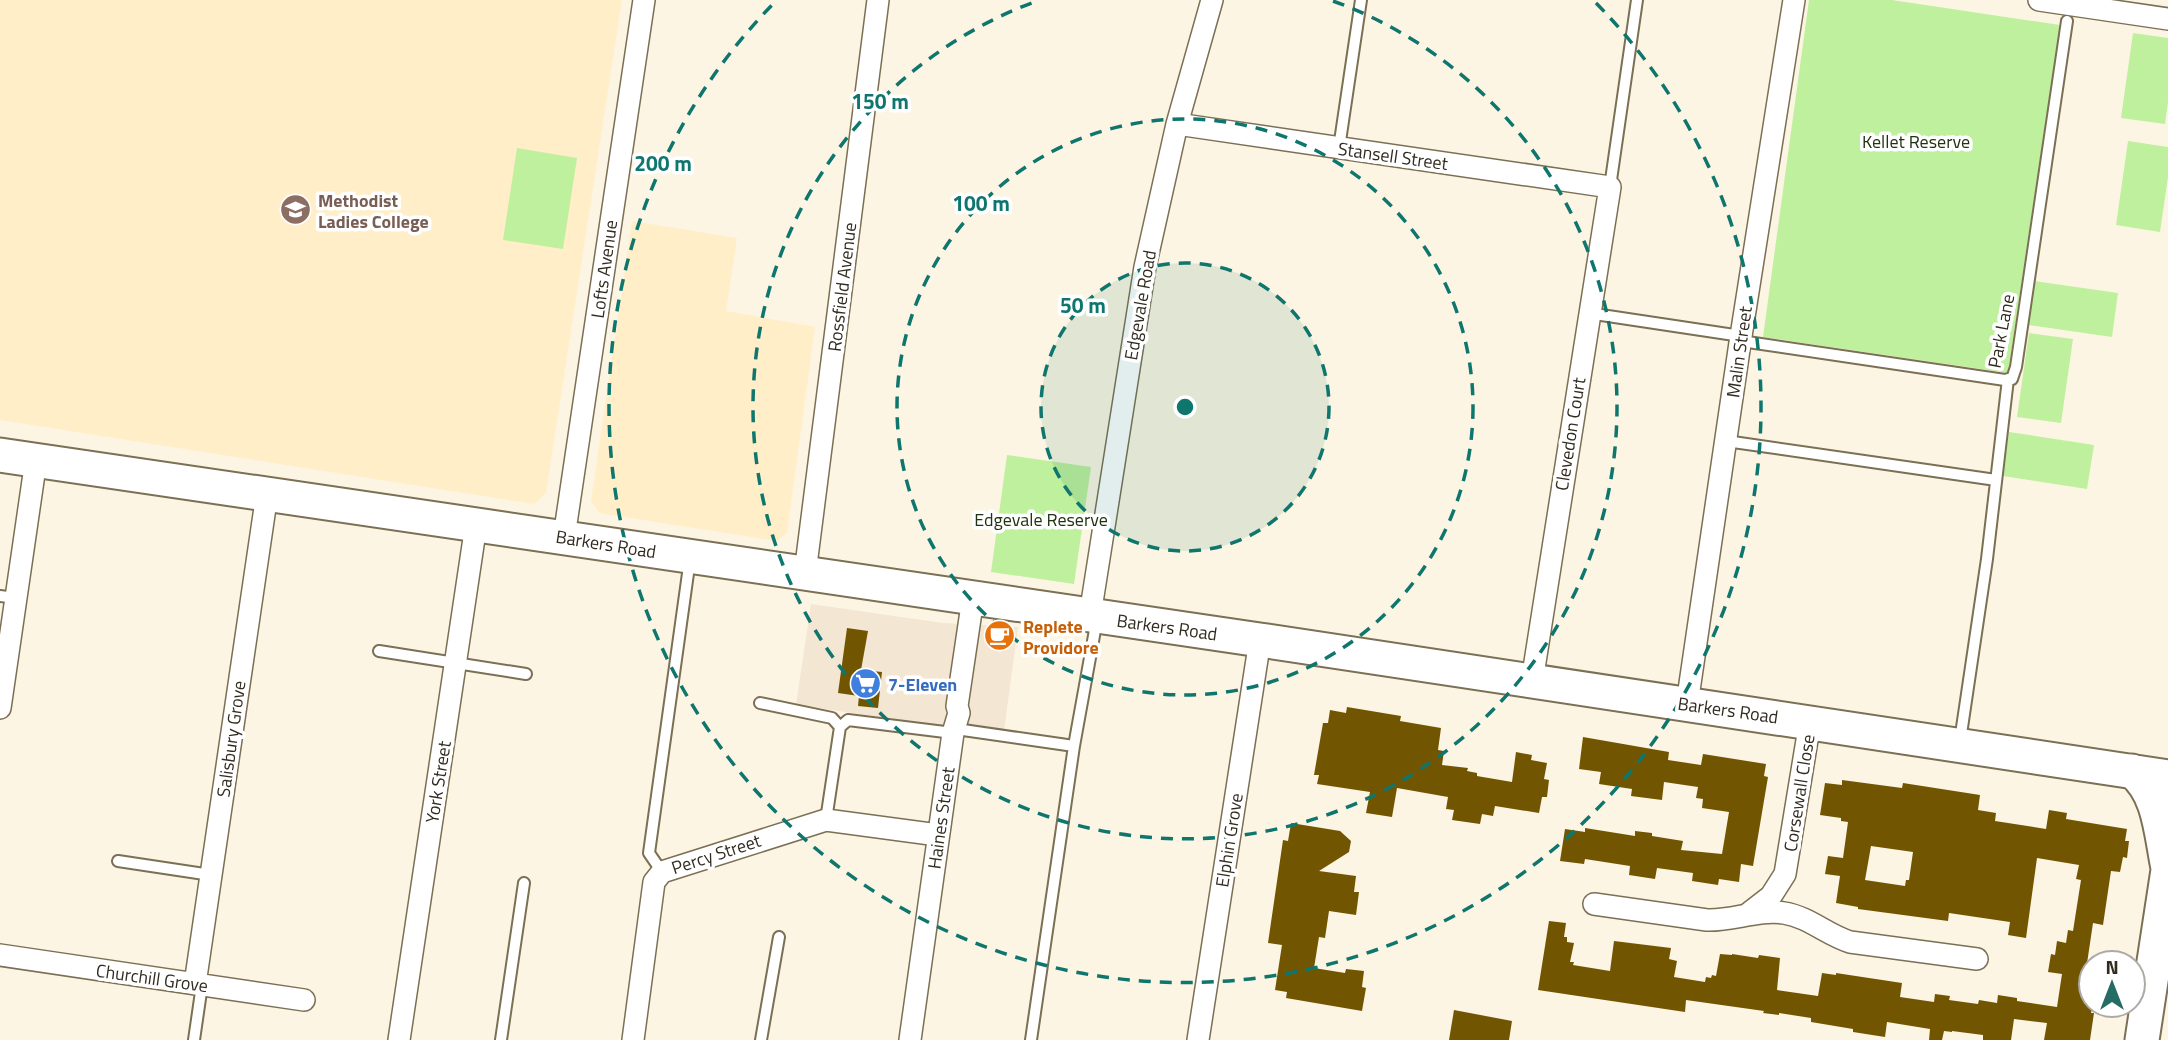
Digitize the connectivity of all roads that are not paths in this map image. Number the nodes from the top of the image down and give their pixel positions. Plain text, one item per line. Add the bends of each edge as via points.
1 (644, 0) edge
2 (878, 0) edge
3 (1212, 0) edge
4 (1361, 0) edge
5 (1637, 0) edge
6 (1794, 0) edge
7 (2039, 0) edge
8 (2110, 5) edge
9 (2168, 19) edge
10 (2067, 21) dead end
11 (1177, 124) junction
12 (1339, 148) junction
13 (1610, 187) junction
14 (1588, 313) junction
15 (1741, 338) junction
16 (2008, 379) junction
17 (1726, 442) junction
18 (0, 455) edge
19 (36, 460) junction
20 (1996, 480) junction
21 (267, 494) junction
22 (476, 524) junction
23 (565, 537) junction
24 (690, 556) junction
25 (805, 573) junction
26 (8, 597) edge
27 (973, 598) junction
28 (1093, 616) junction
29 (1260, 640) junction
30 (379, 652) dead end
31 (456, 663) junction
32 (526, 674) dead end
33 (1532, 681) junction
34 (760, 703) dead end
35 (1687, 704) junction
36 (0, 708) edge
37 (1810, 722) junction
38 (840, 727) junction
39 (954, 731) junction
40 (1959, 744) junction
41 (1074, 746) junction
42 (2132, 771) junction
43 (2168, 777) edge
44 (826, 820) junction
45 (938, 835) junction
46 (118, 861) dead end
47 (1788, 864) junction
48 (2168, 869) edge
49 (662, 872) junction
50 (211, 875) junction
51 (524, 883) dead end
52 (1594, 904) dead end
53 (1742, 916) junction
54 (1816, 925) junction
55 (779, 937) dead end
56 (0, 956) edge
57 (1977, 959) dead end
58 (199, 985) junction
59 (304, 1000) dead end
60 (194, 1040) edge
61 (399, 1040) edge
62 (501, 1040) edge
63 (633, 1040) edge
64 (761, 1040) edge
65 (910, 1040) edge
66 (1031, 1040) edge
67 (1198, 1040) edge
68 (2142, 1040) edge

1 - 23 street, Lofts Avenue
2 - 25 street, Rossfield Avenue
3 - 11 street, Edgevale Road
4 - 12 lane
5 - 13 lane
6 - 15 street, Malin Street
7 - 8 street
8 - 9 street
10 - 16 lane, Park Lane via 2016,367
11 - 12 street, Stansell Street
11 - 28 street, Edgevale Road via 1145,267
12 - 13 street, Stansell Street
13 - 14 street, Clevedon Court
14 - 15 lane, Park Lane
14 - 33 street, Clevedon Court
15 - 16 lane, Park Lane
15 - 17 street, Malin Street
16 - 20 lane
17 - 20 lane
17 - 35 street, Malin Street
18 - 19 main road, Barkers Road
19 - 21 main road, Barkers Road
19 - 26 street
20 - 40 lane
21 - 22 main road, Barkers Road
21 - 50 street, Salisbury Grove
22 - 23 main road, Barkers Road
22 - 31 street, York Street
23 - 24 main road, Barkers Road
24 - 25 main road, Barkers Road
24 - 49 lane via 649,853
25 - 27 main road, Barkers Road
26 - 36 street
27 - 28 main road, Barkers Road
27 - 39 street, Haines Street
28 - 29 main road, Barkers Road
28 - 41 lane
29 - 33 main road, Barkers Road
29 - 67 street, Elphin Grove
30 - 31 lane
31 - 32 lane
31 - 61 street, York Street
33 - 35 main road, Barkers Road
34 - 38 lane via 832,718
35 - 37 main road, Barkers Road
37 - 40 main road, Barkers Road
37 - 47 street, Corsewall Close
38 - 39 lane via 848,720
38 - 44 lane
39 - 41 lane
39 - 45 street, Haines Street
40 - 42 main road, Barkers Road
41 - 66 lane
42 - 43 main road, Barkers Road
42 - 48 main road via 2151,794
44 - 45 street, Percy Street
44 - 49 street, Percy Street
45 - 65 street, Haines Street
46 - 50 lane
47 - 53 street, Corsewall Close via 1771,896
47 - 54 street, Corsewall Close via 1794,897
48 - 68 main road
49 - 63 street, Percy Street via 654,882
50 - 58 street, Salisbury Grove
51 - 62 lane
52 - 53 street, Corsewall Close via 1707,920
53 - 54 street, Corsewall Close via 1779,912
54 - 57 street, Corsewall Close via 1850,942
55 - 64 lane
56 - 58 street, Churchill Grove
58 - 59 street, Churchill Grove
58 - 60 lane

